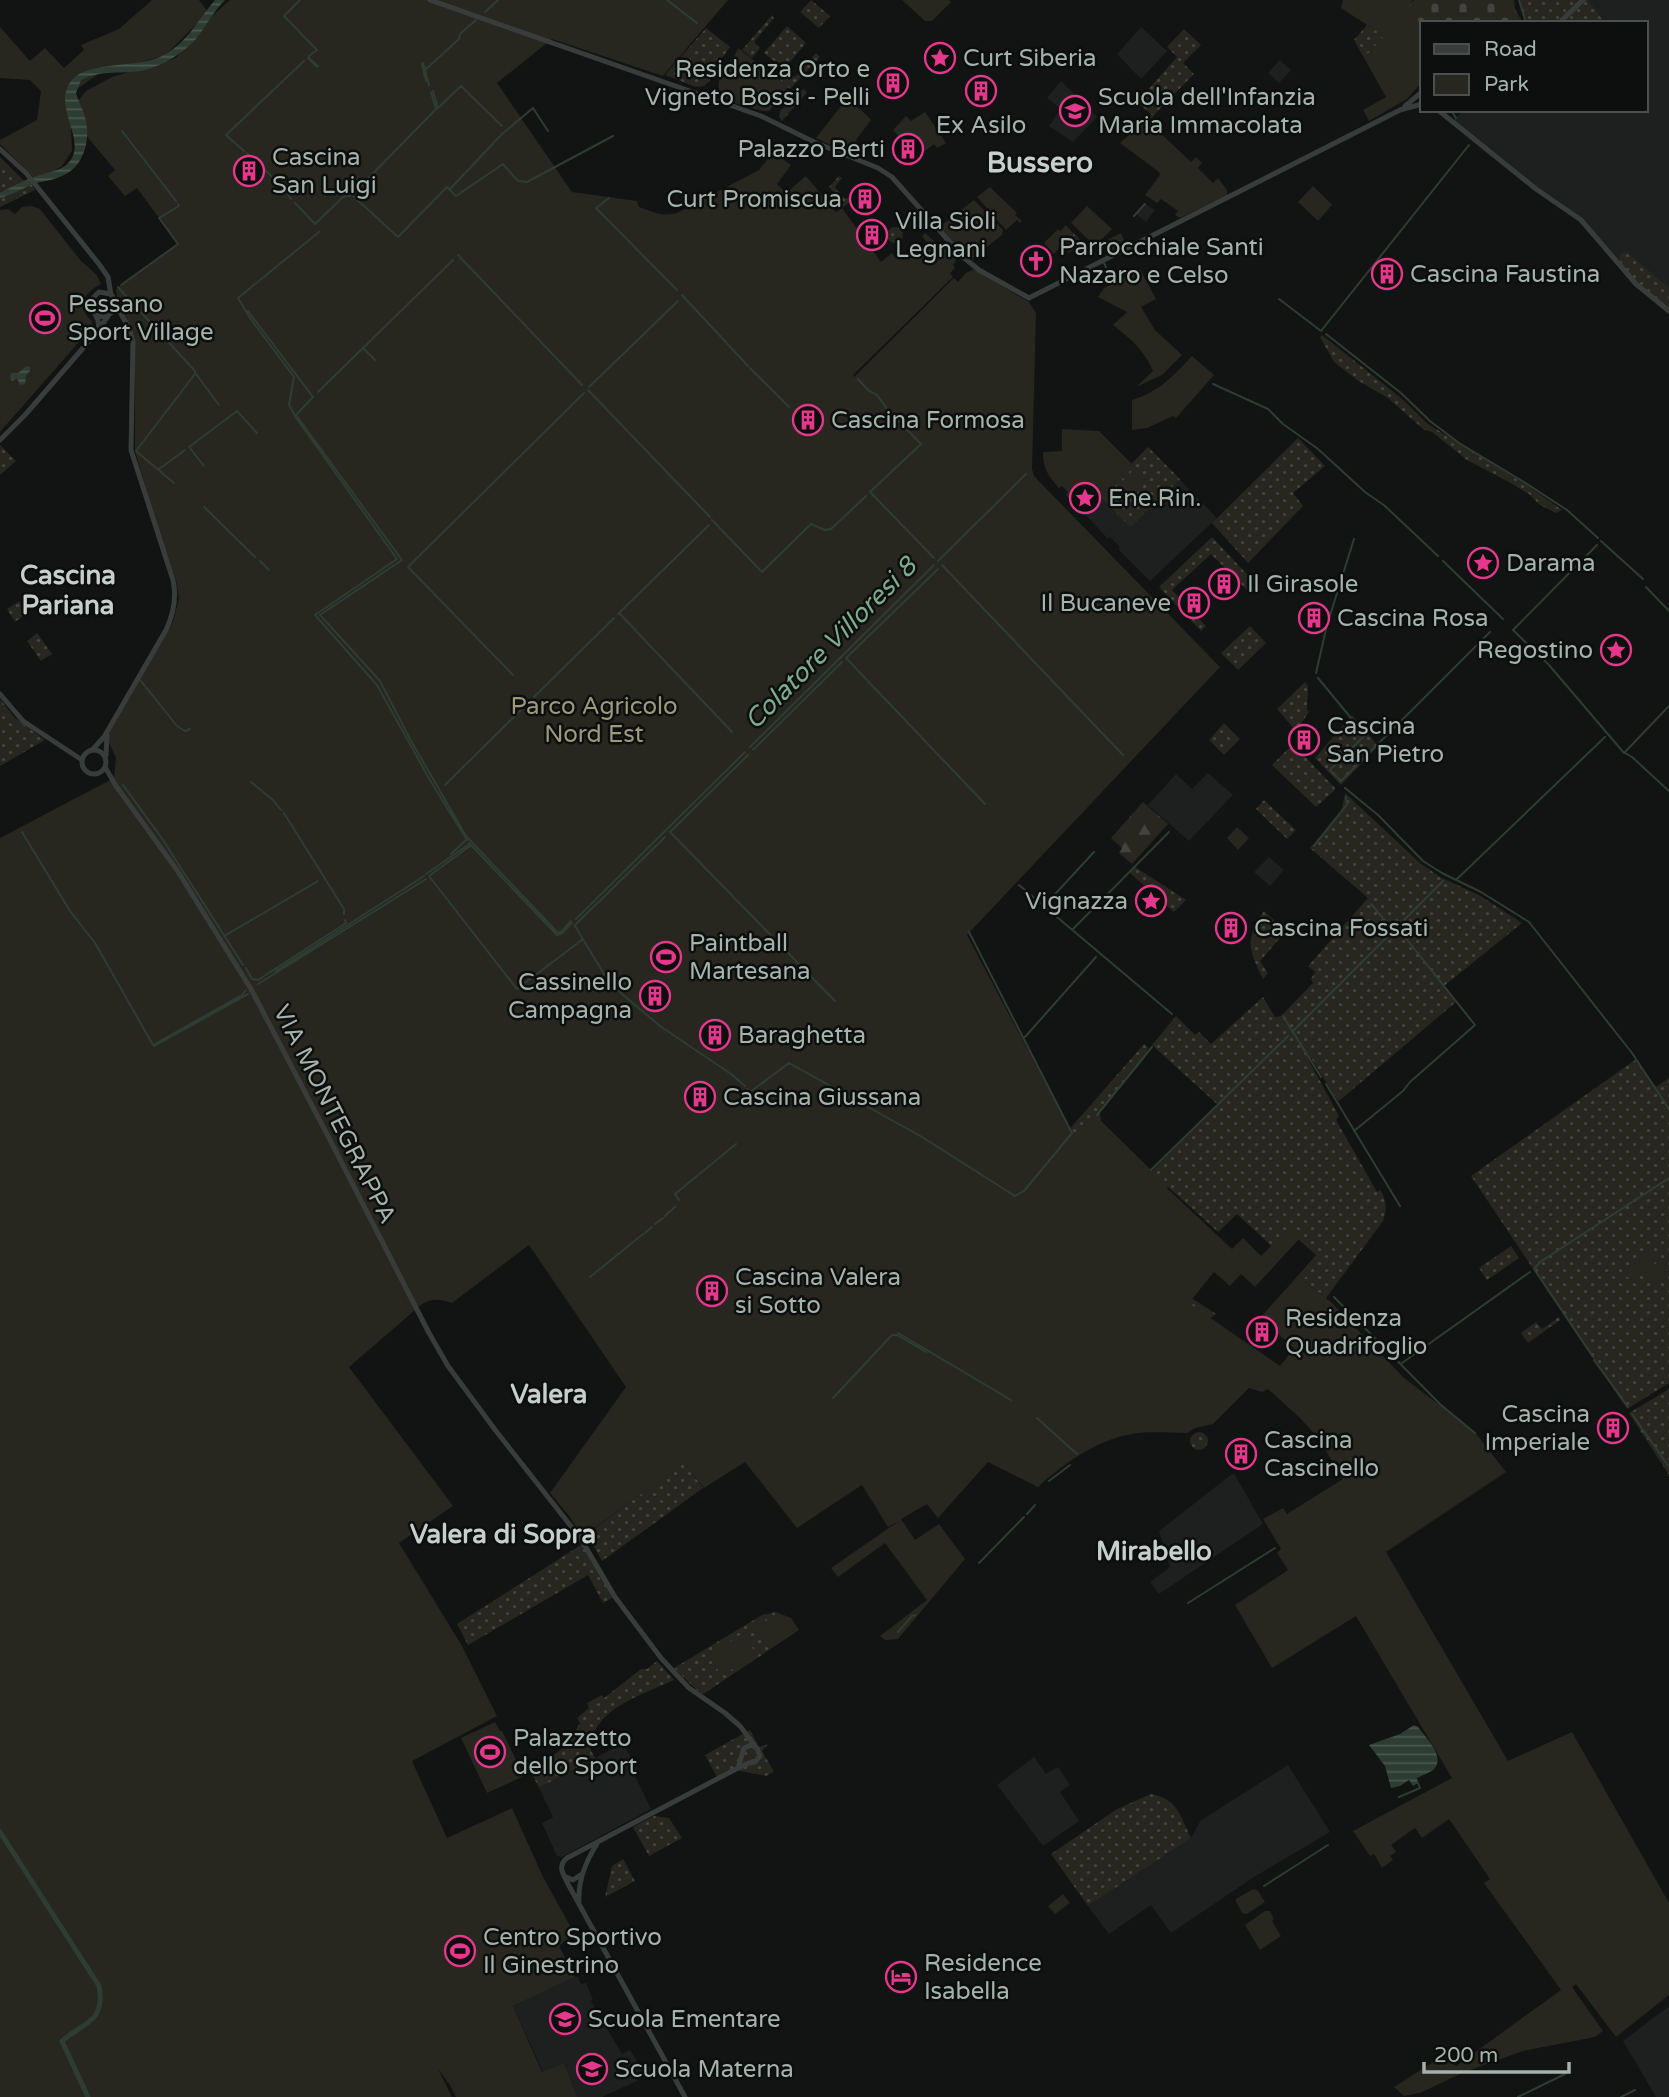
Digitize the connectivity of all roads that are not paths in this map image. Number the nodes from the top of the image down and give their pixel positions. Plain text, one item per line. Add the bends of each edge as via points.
1 (430, 0) edge
2 (1583, 0) edge
3 (1561, 21) edge
4 (1420, 94) edge
5 (1420, 105) edge
6 (1400, 110) junction
7 (1440, 112) edge
8 (1447, 112) edge
9 (1456, 125) junction
10 (0, 149) edge
11 (103, 269) junction
12 (103, 292) junction
13 (111, 295) junction
14 (116, 305) junction
15 (1669, 311) edge
16 (95, 314) junction
17 (109, 315) junction
18 (128, 327) junction
19 (97, 332) junction
20 (0, 440) edge
21 (0, 694) edge
22 (109, 729) junction
23 (66, 748) junction
24 (90, 750) junction
25 (106, 757) junction
26 (82, 760) junction
27 (105, 767) junction
28 (98, 773) junction
29 (116, 786) junction
30 (731, 1718) junction
31 (747, 1746) junction
32 (755, 1746) junction
33 (743, 1758) junction
34 (749, 1763) junction
35 (738, 1768) junction
36 (598, 1843) junction
37 (567, 1858) junction
38 (583, 1872) junction
39 (562, 1873) junction
40 (581, 1907) junction
41 (685, 2097) edge

1 - 6 street via 761,116 888,174 963,257 1028,298
2 - 3 street
4 - 6 street
5 - 6 street
7 - 9 street
8 - 9 street
9 - 15 street via 1581,220 1636,284
10 - 11 street via 26,173
11 - 12 street via 107,279
11 - 13 street
12 - 13 street
12 - 16 street via 92,300
13 - 14 street
14 - 17 street
14 - 18 street
16 - 17 street
16 - 19 street
17 - 18 street
17 - 19 street
18 - 22 street via 134,347 131,448 173,580 175,601 166,630
19 - 20 street
21 - 23 street via 23,721
22 - 24 street
22 - 25 street
23 - 24 street
23 - 26 street
24 - 25 street via 99,750
24 - 26 street
25 - 27 street
26 - 28 street via 87,772
27 - 28 street
27 - 29 street, VIA MONTEGRAPPA
28 - 29 street, VIA MONTEGRAPPA
29 - 30 street, VIA MONTEGRAPPA via 164,852 248,985 438,1350 459,1382 581,1539 615,1597 663,1660 690,1688
30 - 31 street
30 - 32 street
31 - 32 street
31 - 33 street
32 - 34 street via 760,1757
33 - 34 street
33 - 35 street
34 - 35 street
35 - 36 street
36 - 37 street
36 - 38 street
37 - 38 street via 578,1859
37 - 39 street
38 - 39 street via 571,1880
38 - 40 street
39 - 40 street
40 - 41 street

